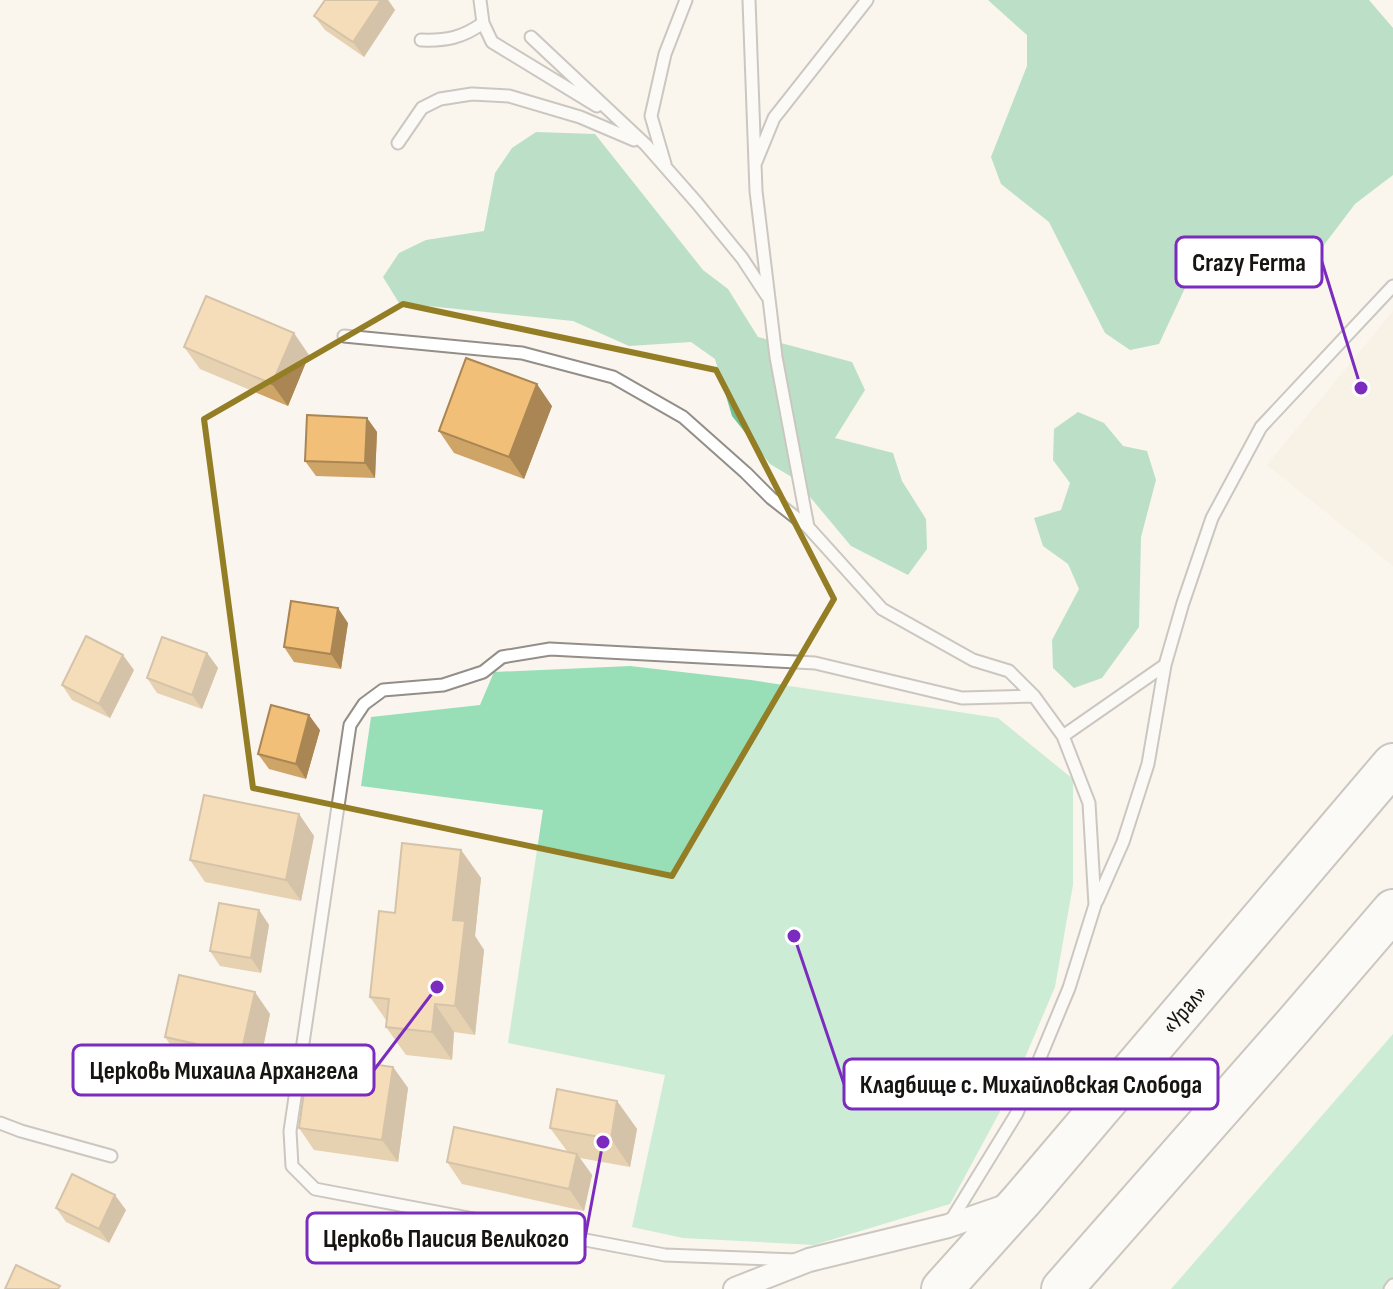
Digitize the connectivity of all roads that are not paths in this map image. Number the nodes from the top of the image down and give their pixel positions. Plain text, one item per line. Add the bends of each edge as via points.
1 (480, 0) edge
2 (686, 0) edge
3 (749, 0) edge
4 (867, 0) edge
5 (483, 23) junction
6 (531, 37) dead end
7 (421, 40) dead end
8 (615, 116) junction
9 (398, 143) dead end
10 (646, 145) junction
11 (755, 166) junction
12 (666, 168) junction
13 (1393, 286) edge
14 (769, 300) junction
15 (344, 336) dead end
16 (808, 527) junction
17 (1165, 665) junction
18 (1034, 696) junction
19 (1063, 736) junction
20 (1393, 764) edge
21 (1095, 905) junction
22 (1393, 910) edge
23 (0, 1123) edge
24 (111, 1156) dead end
25 (1022, 1200) junction
26 (948, 1226) junction
27 (809, 1260) junction
28 (735, 1289) edge
29 (942, 1289) edge
30 (1062, 1289) edge

1 - 5 lane
2 - 12 lane via 665,54 651,116
3 - 11 lane
4 - 11 lane via 774,118
5 - 7 lane via 443,41
5 - 8 lane via 492,42
6 - 8 lane
8 - 10 lane
9 - 10 lane via 422,108 472,94 509,96 580,117
10 - 12 lane
11 - 14 lane
12 - 14 lane via 742,258
13 - 17 lane via 1261,427 1212,518
14 - 16 lane
15 - 16 lane via 522,353 613,377 683,417
16 - 18 lane via 882,609 973,660 1009,671
17 - 19 lane
17 - 21 lane via 1148,764 1123,842
18 - 19 lane
18 - 27 lane via 962,698 815,663 550,649 502,657 483,672 443,685 383,690 364,704 350,725 290,1131 292,1166 315,1189 665,1255
19 - 21 lane via 1089,803
20 - 25 highway, «Урал»
21 - 26 lane via 1069,988 1017,1113
22 - 30 highway
23 - 24 lane
25 - 26 street
25 - 29 highway, «Урал»
26 - 27 street
27 - 28 street

